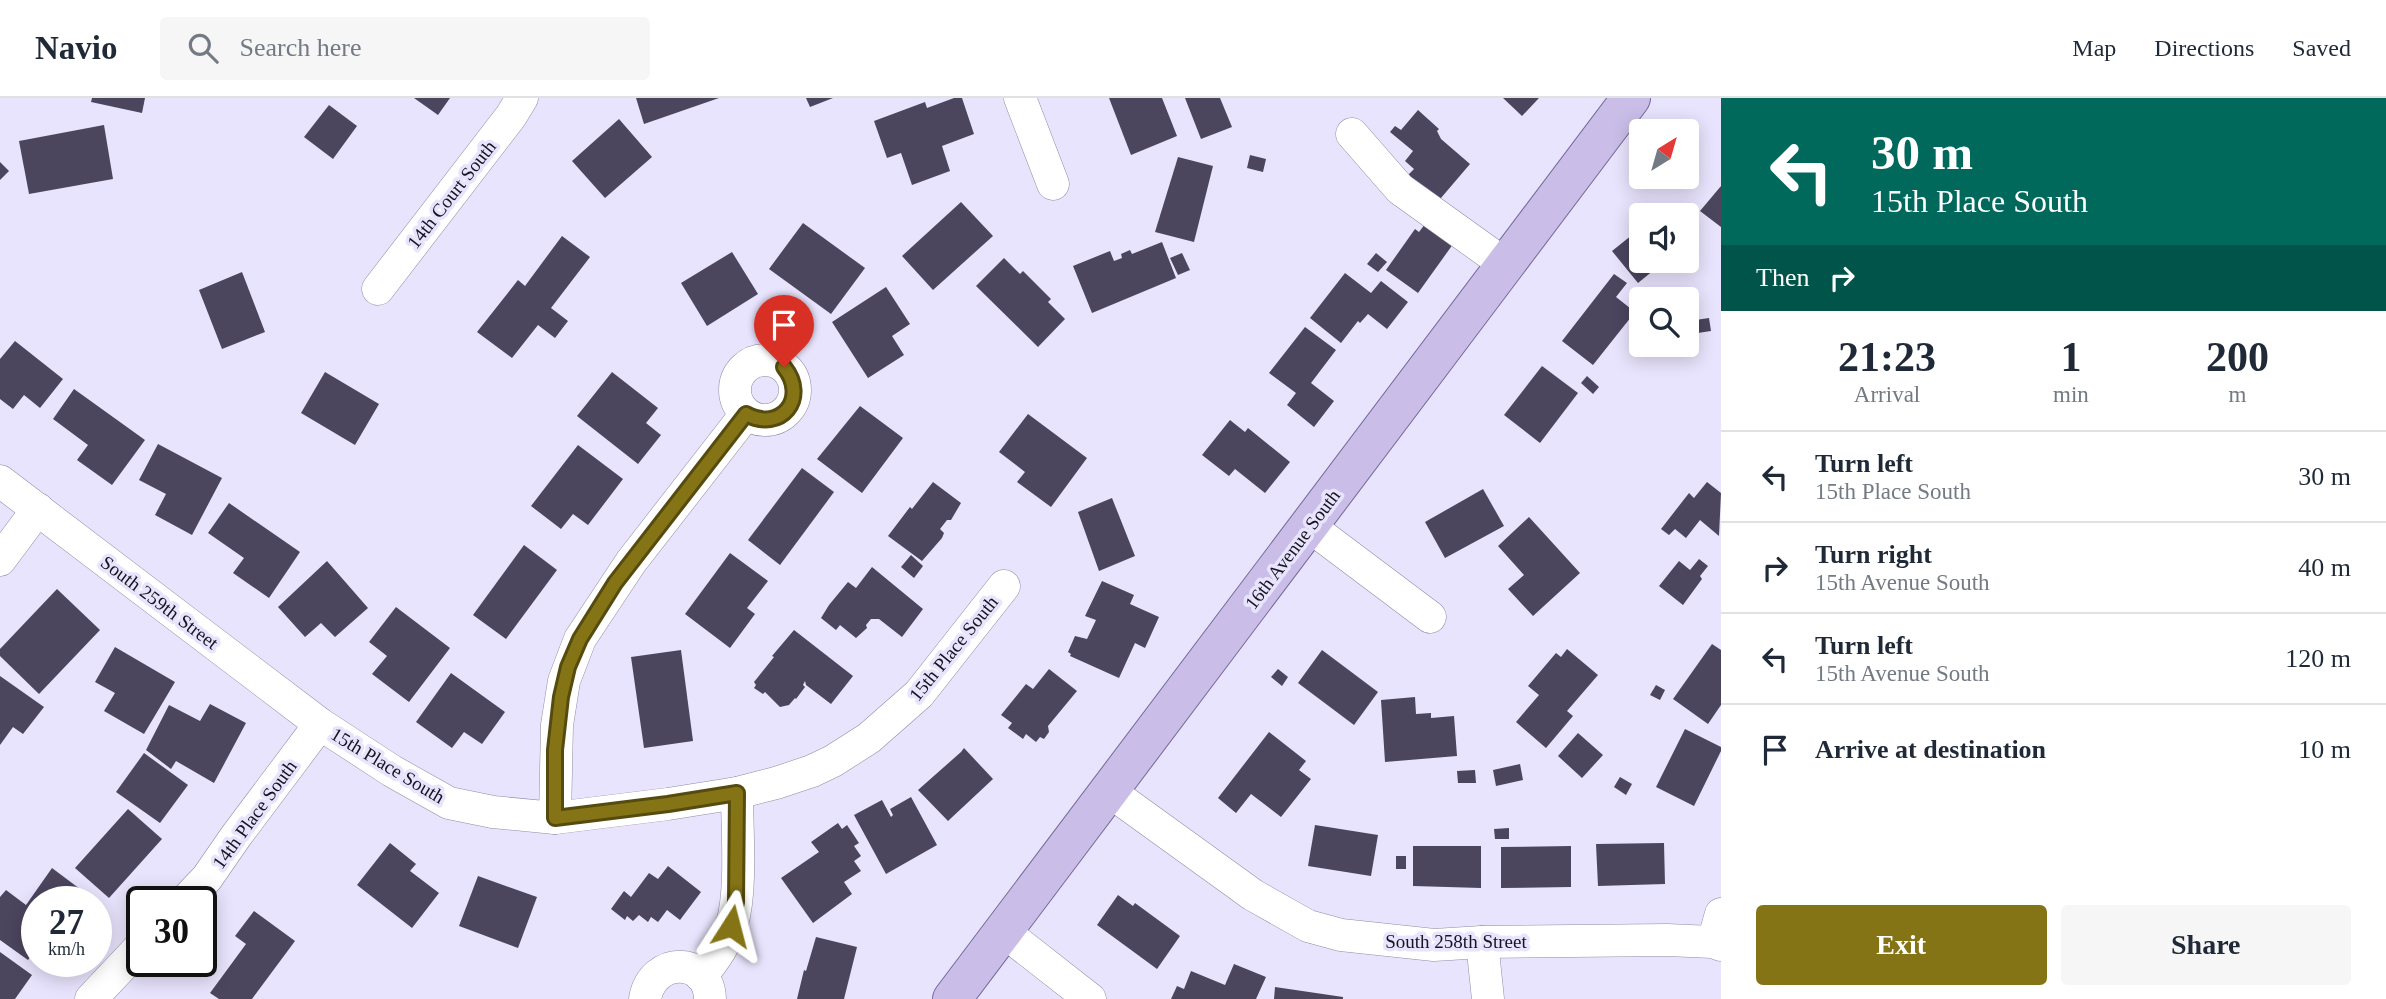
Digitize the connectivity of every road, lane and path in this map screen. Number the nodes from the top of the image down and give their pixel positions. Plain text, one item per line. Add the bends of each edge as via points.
1 (522, 98) edge
2 (1020, 98) edge
3 (1631, 98) edge
4 (1352, 134) dead end
5 (1053, 184) dead end
6 (1506, 265) junction
7 (378, 289) dead end
8 (746, 414) dead end
9 (0, 481) edge
10 (38, 509) junction
11 (1309, 526) junction
12 (0, 560) edge
13 (1003, 586) dead end
14 (1430, 617) dead end
15 (320, 724) junction
16 (1109, 790) junction
17 (737, 793) junction
18 (555, 818) junction
19 (199, 886) edge
20 (1003, 931) junction
21 (1718, 934) edge
22 (1482, 942) junction
23 (126, 964) edge
24 (705, 988) edge
25 (99, 996) edge
26 (645, 999) edge
27 (952, 999) edge
28 (1090, 999) edge
29 (1488, 999) edge

1 - 7 street, 14th Court South
2 - 5 street
3 - 6 main road, 16th Avenue South
4 - 6 street via 1401,189
6 - 11 main road, 16th Avenue South
8 - 18 street via 615,583 580,639 561,697
9 - 10 street, South 259th Street
10 - 12 street
10 - 15 street, South 259th Street
11 - 14 street
11 - 16 main road, 16th Avenue South
13 - 17 street, 15th Place South via 919,694 869,738 812,771
15 - 18 street, 15th Place South via 449,803
15 - 19 street, 14th Place South
16 - 20 main road, 16th Avenue South
16 - 22 street, South 258th Street via 1253,895 1308,926 1371,940 1433,945
17 - 18 street, 15th Place South
17 - 24 street via 736,902
20 - 27 main road, 16th Avenue South
20 - 28 street
21 - 22 street, South 258th Street
22 - 29 street
23 - 25 street
24 - 26 street via 692,969 671,967 652,978

